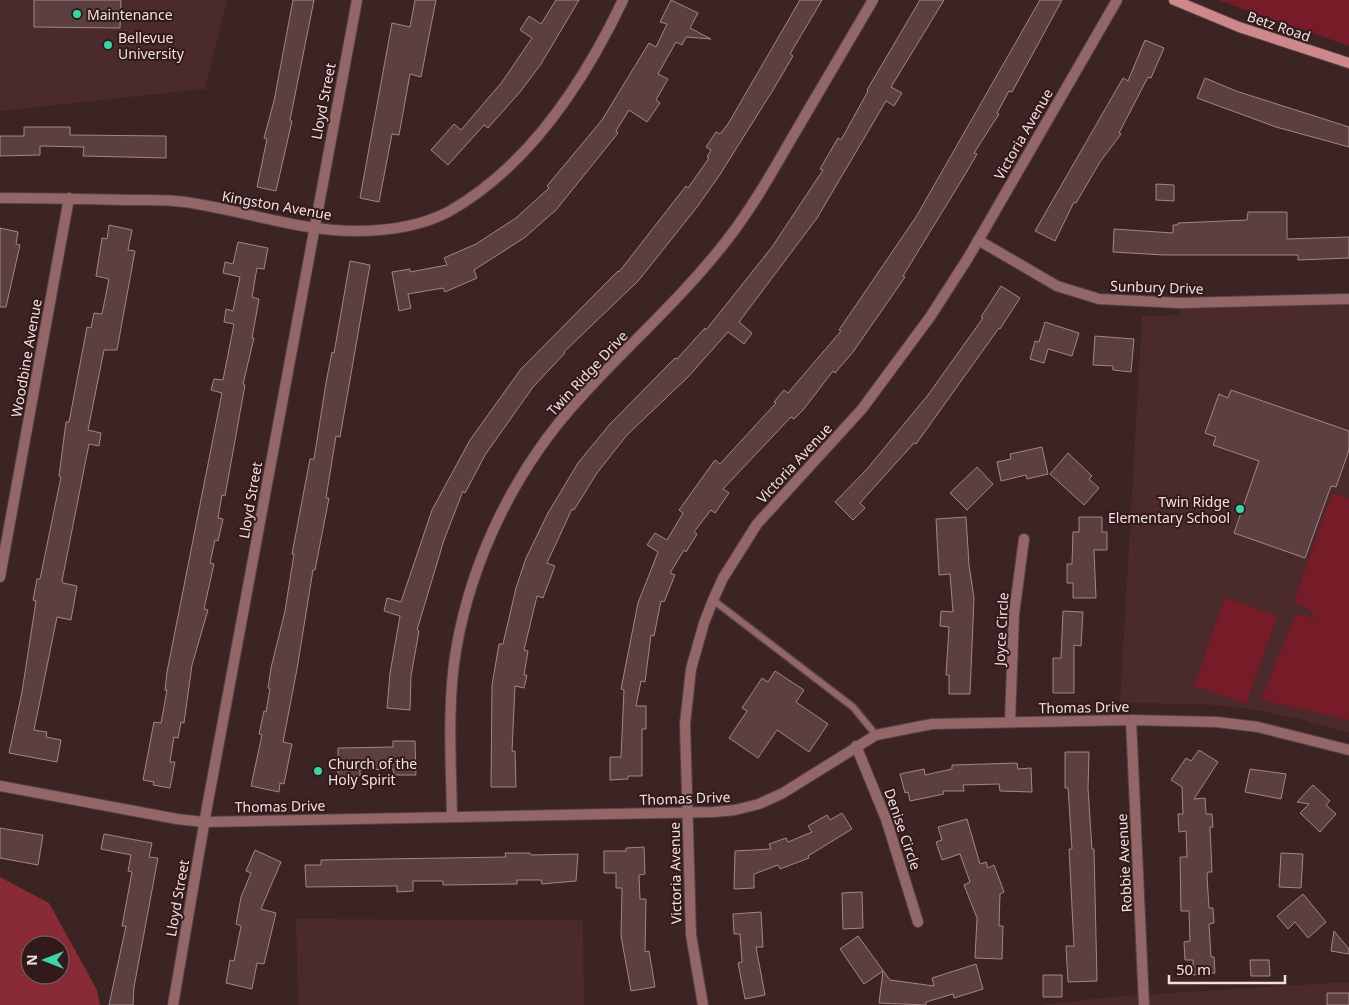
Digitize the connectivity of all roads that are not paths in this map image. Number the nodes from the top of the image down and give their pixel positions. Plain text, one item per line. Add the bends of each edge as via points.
1 (357, 0) edge
2 (623, 0) edge
3 (873, 0) edge
4 (1117, 0) edge
5 (1174, 0) edge
6 (1349, 63) edge
7 (0, 198) edge
8 (69, 198) junction
9 (313, 227) junction
10 (978, 240) junction
11 (1349, 299) edge
12 (1024, 539) dead end
13 (0, 577) edge
14 (713, 600) junction
15 (1131, 720) junction
16 (1010, 722) junction
17 (876, 735) junction
18 (856, 746) junction
19 (1349, 750) edge
20 (0, 786) edge
21 (688, 812) junction
22 (452, 817) junction
23 (204, 822) junction
24 (918, 922) dead end
25 (173, 1005) edge
26 (703, 1005) edge
27 (1144, 1005) edge

1 - 9 street, Lloyd Street
2 - 9 street, Kingston Avenue via 606,36 568,97 516,161 487,187 446,213 400,228 356,231
3 - 22 street, Twin Ridge Drive via 772,173 728,239 675,300 580,397 547,437 516,485 490,537 468,599 456,651 452,699
4 - 10 street, Victoria Avenue
5 - 6 street, Betz Road via 1239,27
7 - 8 street, Kingston Avenue
8 - 9 street, Kingston Avenue via 183,201
8 - 13 street, Woodbine Avenue
9 - 23 street, Lloyd Street
10 - 11 street, Sunbury Drive via 1057,286 1099,298 1180,303
10 - 14 street, Victoria Avenue via 894,368 862,409 757,524
12 - 16 street, Joyce Circle via 1014,614
14 - 17 lane via 853,707
14 - 21 street, Victoria Avenue via 697,646 688,696 685,724
15 - 16 street, Thomas Drive
15 - 19 street, Thomas Drive via 1217,722 1258,727
15 - 27 street, Robbie Avenue
16 - 17 street, Thomas Drive via 932,724
17 - 18 street, Thomas Drive
18 - 21 street, Thomas Drive via 783,793 759,804 735,810
18 - 24 street, Denise Circle via 886,819
20 - 23 street, Thomas Drive
21 - 22 street, Thomas Drive
21 - 26 street, Victoria Avenue via 691,935
22 - 23 street, Thomas Drive
23 - 25 street, Lloyd Street

